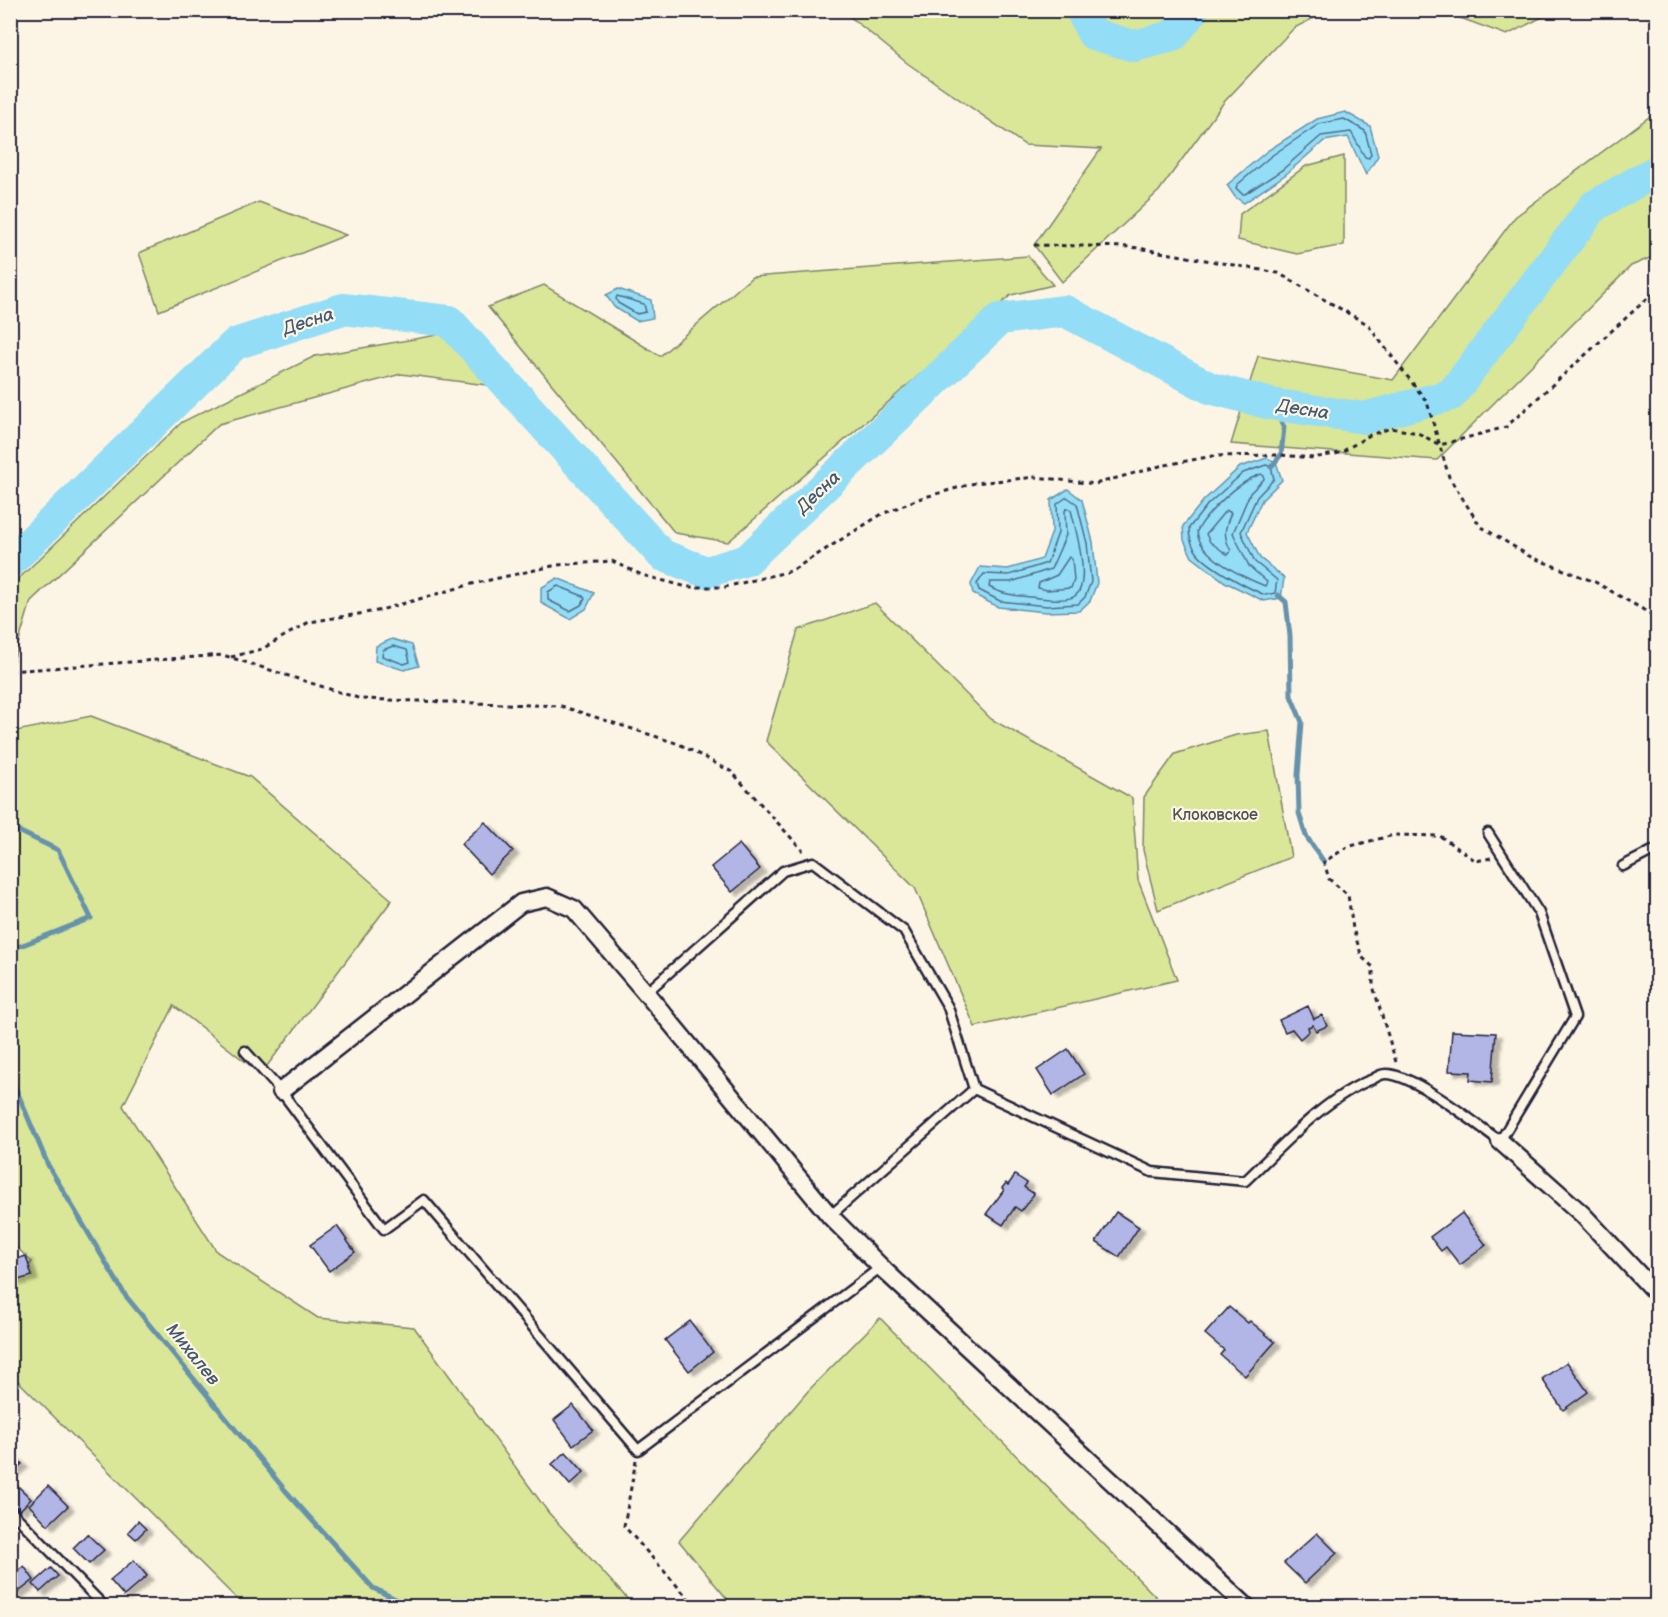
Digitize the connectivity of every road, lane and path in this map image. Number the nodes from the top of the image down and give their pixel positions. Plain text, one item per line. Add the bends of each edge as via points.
1 (1034, 245) dead end
2 (1658, 292) edge
3 (1440, 445) junction
4 (1658, 618) edge
5 (231, 657) junction
6 (10, 671) edge
7 (1488, 833) dead end
8 (1658, 848) edge
9 (1502, 856) junction
10 (813, 862) junction
11 (1623, 866) dead end
12 (646, 993) junction
13 (245, 1051) dead end
14 (1405, 1080) junction
15 (974, 1089) junction
16 (281, 1091) junction
17 (1500, 1141) junction
18 (830, 1216) junction
19 (881, 1268) junction
20 (1658, 1295) edge
21 (638, 1450) junction
22 (10, 1510) edge
23 (104, 1606) edge
24 (695, 1606) edge
25 (1246, 1606) edge

1 - 3 path via 1132,247 1278,273 1367,324 1427,402
2 - 3 path via 1506,427
3 - 4 path via 1449,477 1480,526 1531,557 1595,582
3 - 5 path via 1418,434 1391,428 1340,453 1313,458 1213,456 1095,484 1036,477 975,483 882,514 791,571 725,586 687,587 642,575 612,561 557,565 377,610 309,622 262,649
5 - 6 path
5 - 10 path via 361,699 561,706 679,744 732,772
7 - 9 lane
8 - 11 lane
9 - 14 path via 1476,861 1440,836 1394,835 1347,847 1324,862 1329,879 1348,896 1353,929 1362,957 1373,967 1373,986 1395,1061
9 - 17 lane via 1539,913 1575,1017
10 - 12 lane via 783,871
10 - 15 lane via 904,931 948,1007
12 - 16 street via 574,909 547,897 521,903
12 - 18 street
13 - 16 lane
14 - 15 lane via 1385,1074 1332,1101 1245,1181 1152,1172
14 - 17 lane via 1441,1099
15 - 18 lane
16 - 21 lane via 384,1229 424,1200
17 - 20 street via 1582,1214
18 - 19 street
19 - 21 lane
19 - 25 street
21 - 24 path via 624,1526
22 - 23 lane

